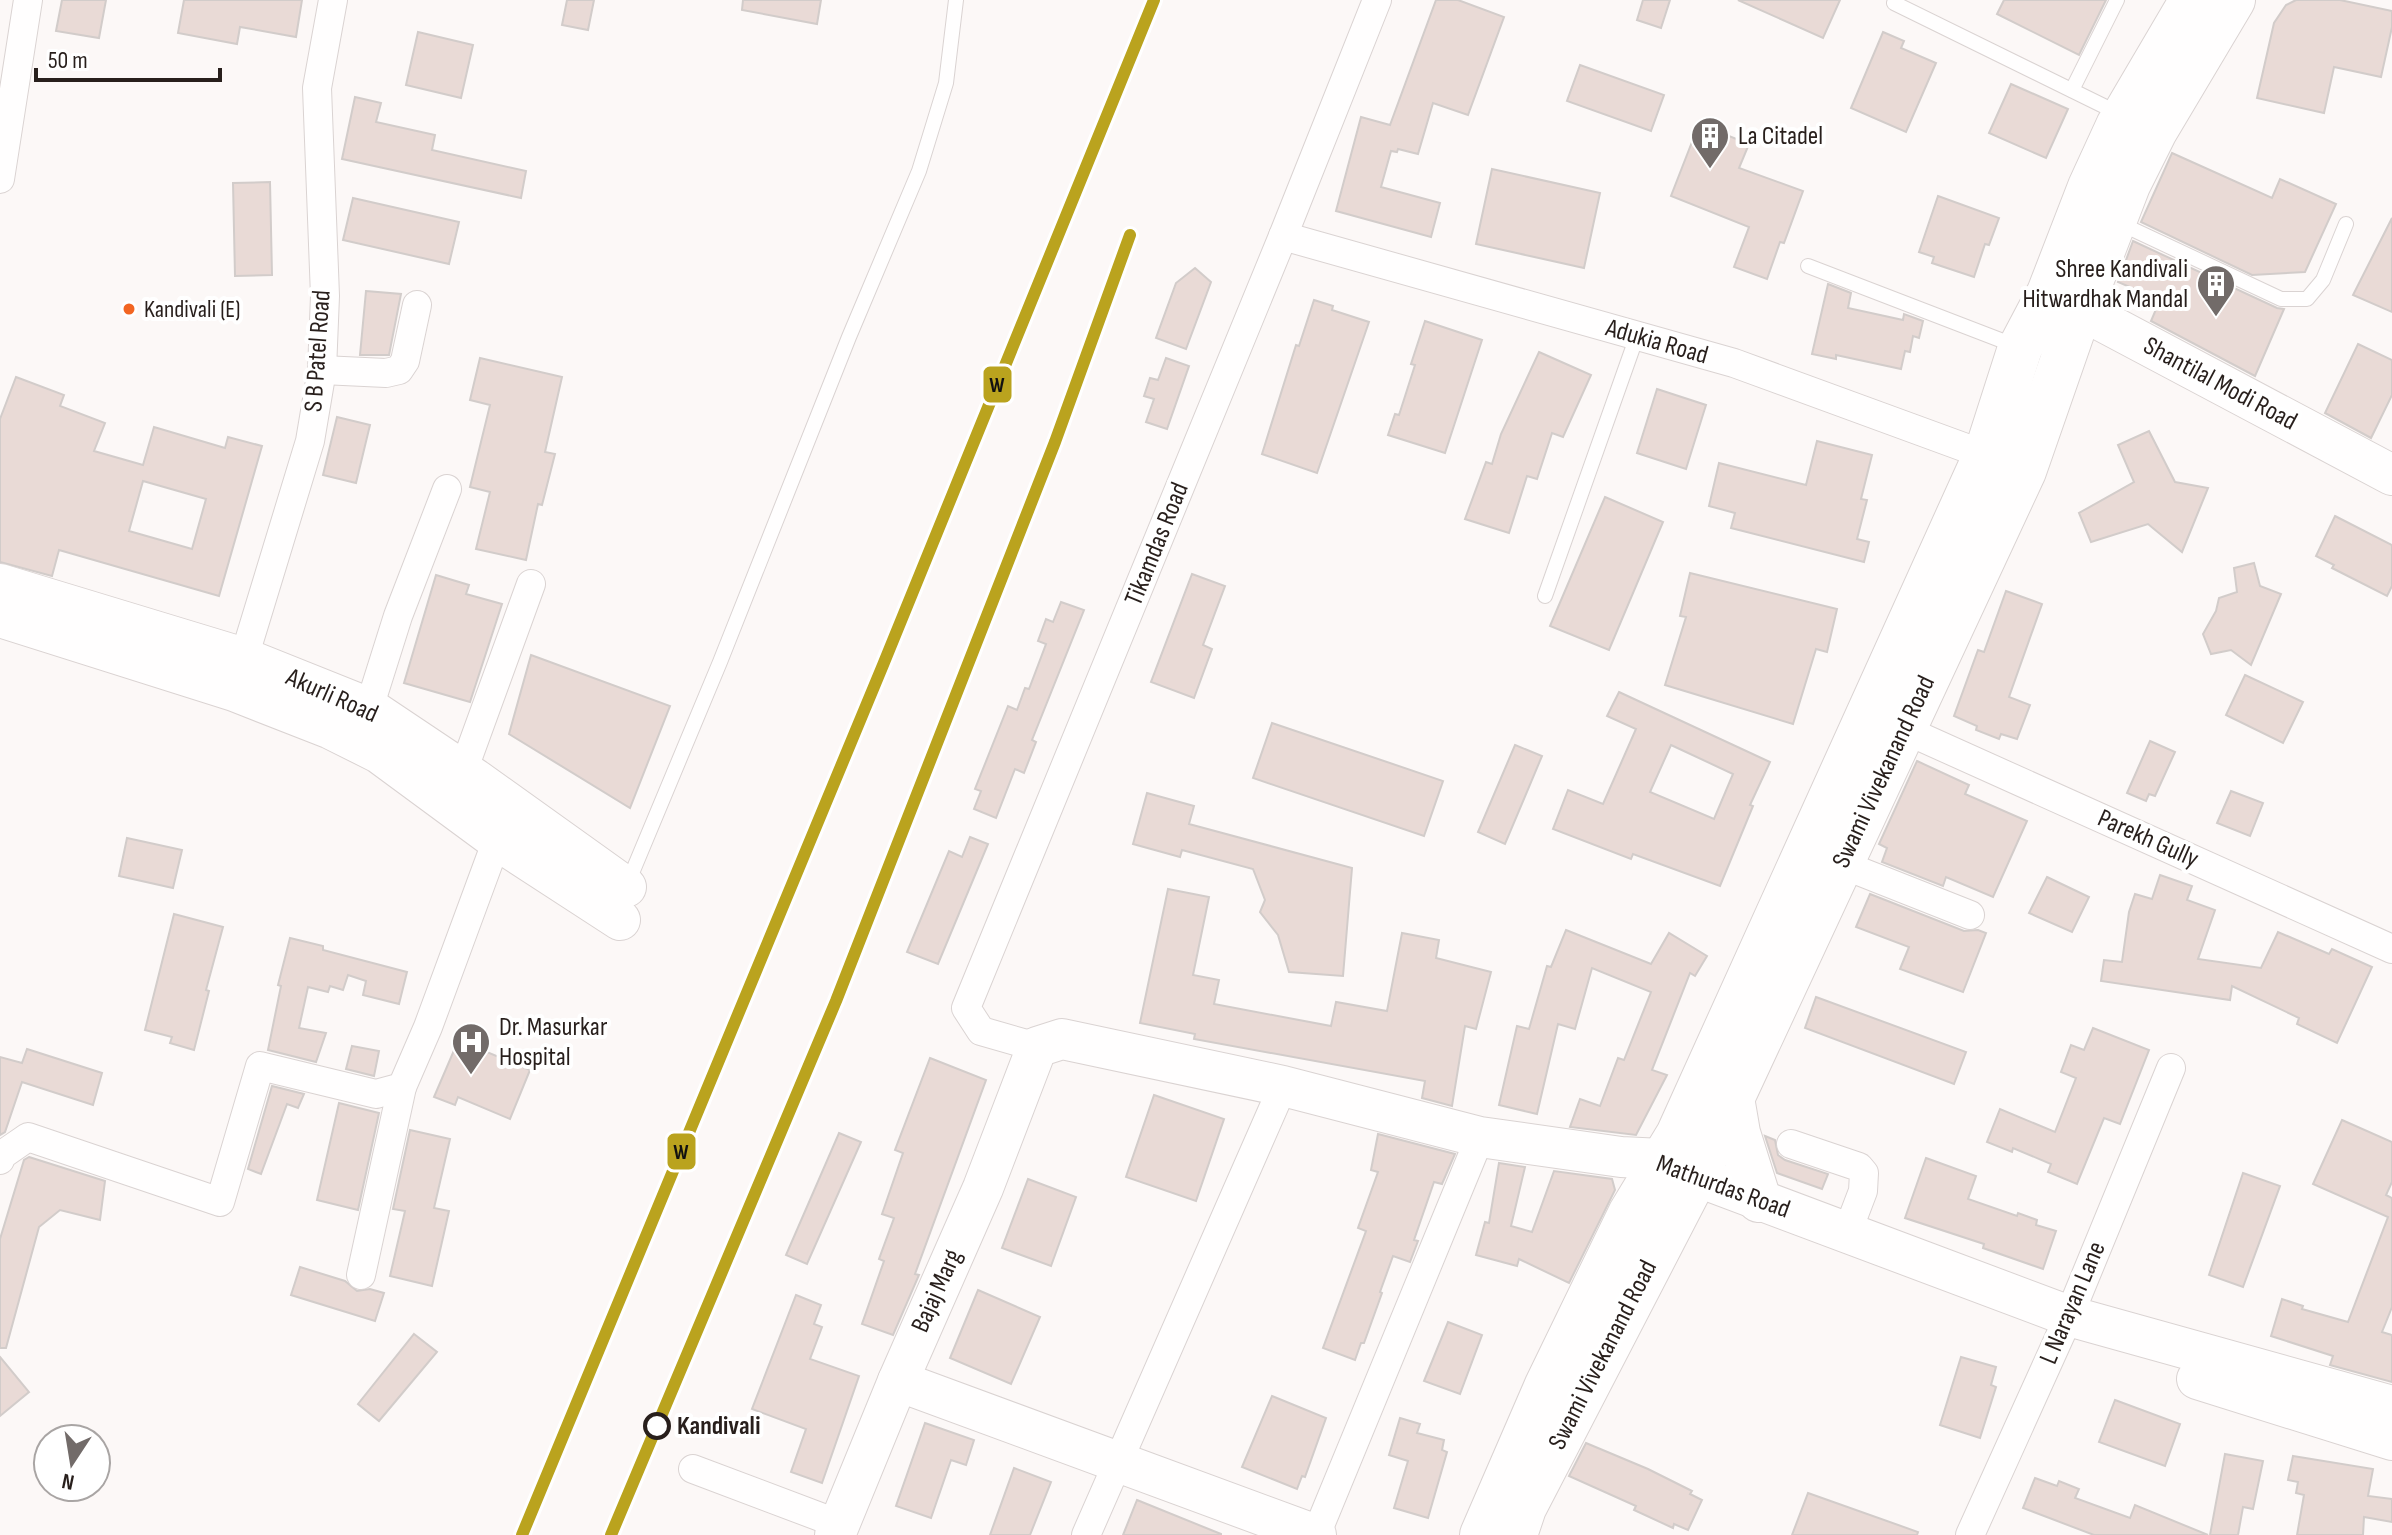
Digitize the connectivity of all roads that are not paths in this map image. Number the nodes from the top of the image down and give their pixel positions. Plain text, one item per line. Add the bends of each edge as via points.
1 (28, 0) edge
2 (333, 0) edge
3 (956, 0) edge
4 (1377, 0) edge
5 (2117, 0) edge
6 (2233, 0) edge
7 (2184, 2) edge
8 (1894, 3) dead end
9 (2072, 90) junction
10 (2124, 116) junction
11 (1, 169) edge
12 (2113, 220) junction
13 (2346, 224) dead end
14 (1283, 236) junction
15 (1808, 266) dead end
16 (2064, 302) junction
17 (417, 305) dead end
18 (1637, 336) junction
19 (2020, 348) junction
20 (322, 370) junction
21 (2005, 463) junction
22 (2392, 475) edge
23 (447, 489) dead end
24 (0, 584) edge
25 (531, 584) dead end
26 (1545, 596) dead end
27 (0, 617) edge
28 (239, 675) junction
29 (369, 708) junction
30 (1903, 729) junction
31 (463, 771) junction
32 (497, 840) junction
33 (1841, 864) junction
34 (623, 904) junction
35 (1970, 915) dead end
36 (2392, 949) edge
37 (1037, 1047) junction
38 (2171, 1068) dead end
39 (1283, 1086) junction
40 (402, 1087) junction
41 (1732, 1098) junction
42 (1480, 1137) junction
43 (1791, 1144) dead end
44 (0, 1160) edge
45 (1663, 1174) junction
46 (1759, 1200) junction
47 (1847, 1233) junction
48 (361, 1275) dead end
49 (2064, 1328) junction
50 (898, 1381) junction
51 (2392, 1406) edge
52 (2392, 1440) edge
53 (1117, 1464) junction
54 (693, 1469) dead end
55 (1525, 1526) edge
56 (837, 1530) edge
57 (1086, 1535) edge
58 (1316, 1535) edge
59 (1482, 1535) edge
60 (1970, 1535) edge

1 - 11 street
2 - 20 street, S B Patel Road via 317,88 325,296
3 - 34 lane via 946,83 919,171
4 - 14 street, Tikamdas Road
5 - 9 lane
6 - 12 main road, Swami Vivekanand Road via 2155,131
7 - 10 main road, Swami Vivekanand Road
8 - 9 lane
9 - 10 lane
10 - 16 main road, Swami Vivekanand Road via 2090,187
12 - 13 lane via 2281,299 2294,300 2307,299 2323,280
12 - 16 main road, Swami Vivekanand Road
14 - 18 street, Adukia Road
14 - 37 street, Tikamdas Road via 966,1008 981,1031
15 - 19 lane
16 - 19 main road, Swami Vivekanand Road
16 - 21 main road, Swami Vivekanand Road
16 - 22 street, Shantilal Modi Road
17 - 20 street via 399,370
18 - 21 street, Adukia Road via 1734,363
18 - 26 lane
19 - 21 main road, Swami Vivekanand Road
20 - 28 street, S B Patel Road via 310,441
21 - 30 main road, Swami Vivekanand Road
21 - 45 main road, Swami Vivekanand Road
23 - 29 street
24 - 28 street, Akurli Road
25 - 31 street
27 - 28 street, Akurli Road
28 - 29 street, Akurli Road
28 - 32 street, Akurli Road via 379,753
29 - 31 street, Akurli Road
30 - 33 main road, Swami Vivekanand Road
30 - 36 street, Parekh Gully
31 - 34 street, Akurli Road
32 - 34 street, Akurli Road
32 - 40 street
33 - 35 street
33 - 41 main road, Swami Vivekanand Road
37 - 39 street, Mathurdas Road via 1062,1039
37 - 50 street, Bajaj Marg via 983,1188
38 - 49 street, L Narayan Lane
39 - 42 street, Mathurdas Road
39 - 53 street
40 - 44 street via 376,1094 260,1066 220,1202 28,1137
40 - 48 street
41 - 45 main road, Swami Vivekanand Road
41 - 46 main road
42 - 45 street, Mathurdas Road
42 - 58 street
43 - 47 street via 1864,1173
45 - 46 street, Mathurdas Road
45 - 49 street
45 - 55 main road, Swami Vivekanand Road
45 - 59 main road, Swami Vivekanand Road via 1630,1214
46 - 47 street, Mathurdas Road
47 - 49 street, Mathurdas Road
49 - 51 street, Mathurdas Road
49 - 52 street via 2134,1359
49 - 60 street, L Narayan Lane
50 - 53 street
50 - 56 street, Bajaj Marg
53 - 57 street
53 - 58 street
54 - 56 street

